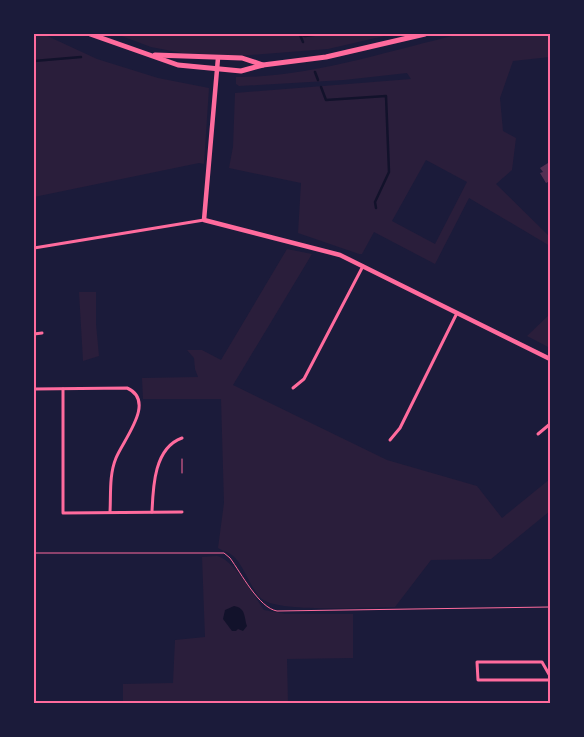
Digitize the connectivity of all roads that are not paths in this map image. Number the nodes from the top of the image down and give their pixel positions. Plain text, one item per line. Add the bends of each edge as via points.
1 (92, 34) edge
2 (425, 34) edge
3 (148, 55) junction
4 (218, 58) junction
5 (264, 65) junction
6 (217, 70) junction
7 (204, 220) junction
8 (34, 248) edge
9 (363, 266) junction
10 (457, 313) junction
11 (42, 333) dead end
12 (34, 334) edge
13 (550, 359) edge
14 (293, 388) dead end
15 (34, 389) edge
16 (63, 389) junction
17 (550, 424) edge
18 (538, 434) dead end
19 (182, 438) dead end
20 (390, 440) dead end
21 (110, 512) junction
22 (152, 512) junction
23 (182, 512) dead end
24 (550, 678) edge

1 - 3 main road
2 - 5 main road via 326,57
3 - 4 main road
3 - 6 main road via 178,65
4 - 5 main road via 242,58
4 - 6 street
5 - 6 main road via 241,71
6 - 7 street
7 - 8 street
7 - 9 street via 327,250
9 - 10 street
9 - 14 street via 304,379
10 - 13 street
10 - 20 street via 401,427
11 - 12 street
15 - 16 street
16 - 21 street via 63,513
16 - 21 street via 126,388 137,396 134,426 114,464
17 - 18 street
19 - 22 street via 167,447 158,465 152,491
21 - 22 street
22 - 23 street
24 - 24 street via 542,662 477,662 478,680

